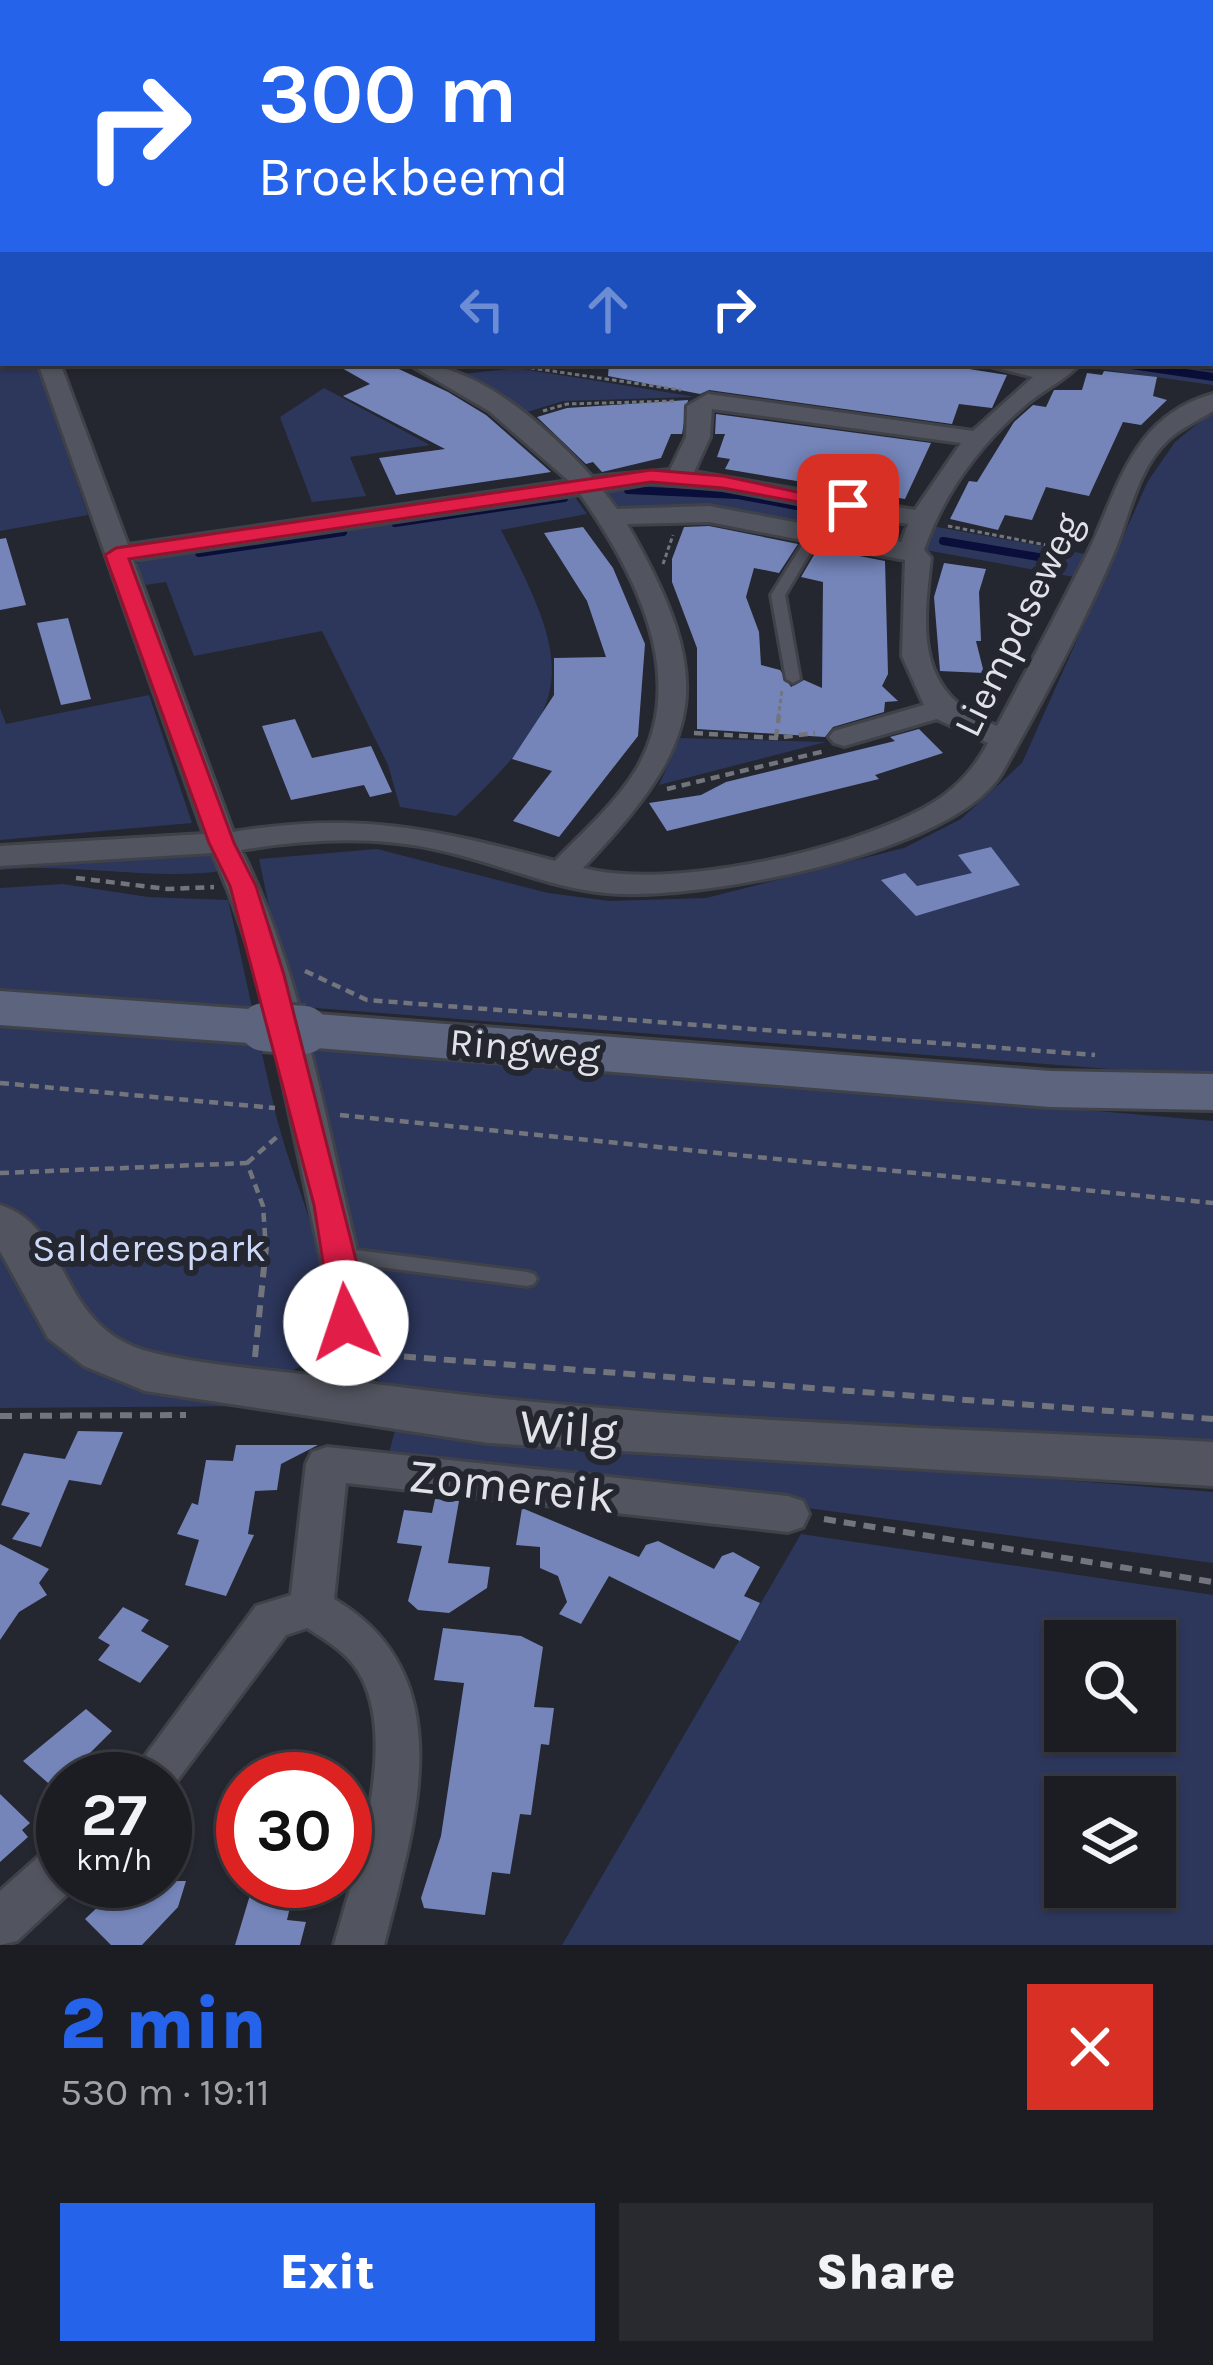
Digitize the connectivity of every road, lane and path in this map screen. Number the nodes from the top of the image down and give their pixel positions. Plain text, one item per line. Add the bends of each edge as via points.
1 (51, 366) edge
2 (425, 366) edge
3 (1060, 368) edge
4 (445, 375) junction
5 (708, 401) junction
6 (1213, 401) edge
7 (520, 418) junction
8 (975, 439) junction
9 (680, 476) junction
10 (590, 483) junction
11 (682, 513) junction
12 (612, 517) junction
13 (919, 518) junction
14 (815, 533) junction
15 (910, 552) junction
16 (116, 555) junction
17 (1100, 555) junction
18 (642, 575) junction
19 (794, 679) joint
20 (941, 709) junction
21 (668, 731) junction
22 (844, 737) junction
23 (776, 738) junction
24 (1006, 741) junction
25 (638, 790) junction
26 (222, 843) junction
27 (0, 856) edge
28 (562, 873) junction
29 (56, 876) dead end
30 (243, 886) junction
31 (270, 975) junction
32 (0, 1008) edge
33 (1096, 1055) dead end
34 (0, 1083) edge
35 (1050, 1089) junction
36 (1213, 1093) edge
37 (304, 1112) junction
38 (1213, 1112) edge
39 (247, 1163) junction
40 (0, 1173) edge
41 (1213, 1203) edge
42 (0, 1223) edge
43 (340, 1255) junction
44 (527, 1279) dead end
45 (384, 1355) dead end
46 (246, 1388) junction
47 (335, 1399) junction
48 (190, 1415) dead end
49 (0, 1416) edge
50 (1213, 1419) edge
51 (1213, 1464) edge
52 (788, 1514) joint
53 (1213, 1582) edge
54 (311, 1608) junction
55 (172, 1752) edge
56 (36, 1891) edge
57 (0, 1924) edge
58 (359, 1945) edge

1 - 16 street
2 - 4 street
3 - 8 street
4 - 5 path via 518,366 677,389
4 - 7 street
5 - 7 path via 567,404
5 - 8 street
5 - 9 street via 699,406 698,437
6 - 17 street, Liempdseweg via 1159,436 1128,478
7 - 10 street
8 - 13 street
9 - 10 street
9 - 13 street
10 - 12 street
10 - 16 street
11 - 12 street
11 - 14 street
11 - 18 path via 661,568
12 - 18 street
13 - 15 street
13 - 17 path
14 - 15 street
14 - 19 lane via 778,595
15 - 20 street via 918,558 921,674
16 - 26 street
17 - 24 street, Liempdseweg
18 - 21 street via 674,654
19 - 23 path via 782,690
20 - 22 street
20 - 24 street
21 - 23 path
21 - 25 street
22 - 23 path
22 - 25 path via 830,750
24 - 28 street, Liempdseweg via 986,775 937,814 882,837 723,880 602,883
25 - 28 street
26 - 27 street, Liempdseweg
26 - 28 street, Liempdseweg via 382,831
26 - 30 street
29 - 30 path via 168,889
30 - 31 street
31 - 33 path via 313,972 367,1000
31 - 37 street
32 - 35 main road, Ringweg
34 - 37 path
35 - 36 main road, Ringweg
35 - 38 main road, Ringweg
37 - 39 path
37 - 41 path
37 - 43 street
39 - 40 path
39 - 46 path via 256,1176 267,1266
42 - 46 street, Wilg via 20,1236 67,1327 104,1354 145,1371
43 - 44 lane
43 - 47 street via 346,1323
45 - 50 path
46 - 47 street, Wilg
47 - 51 street, Wilg via 600,1432
48 - 49 path
52 - 53 path
52 - 54 street, Zomereik via 328,1464
54 - 55 street via 272,1620
54 - 58 street via 344,1621 383,1666 400,1730 388,1828
56 - 57 street

